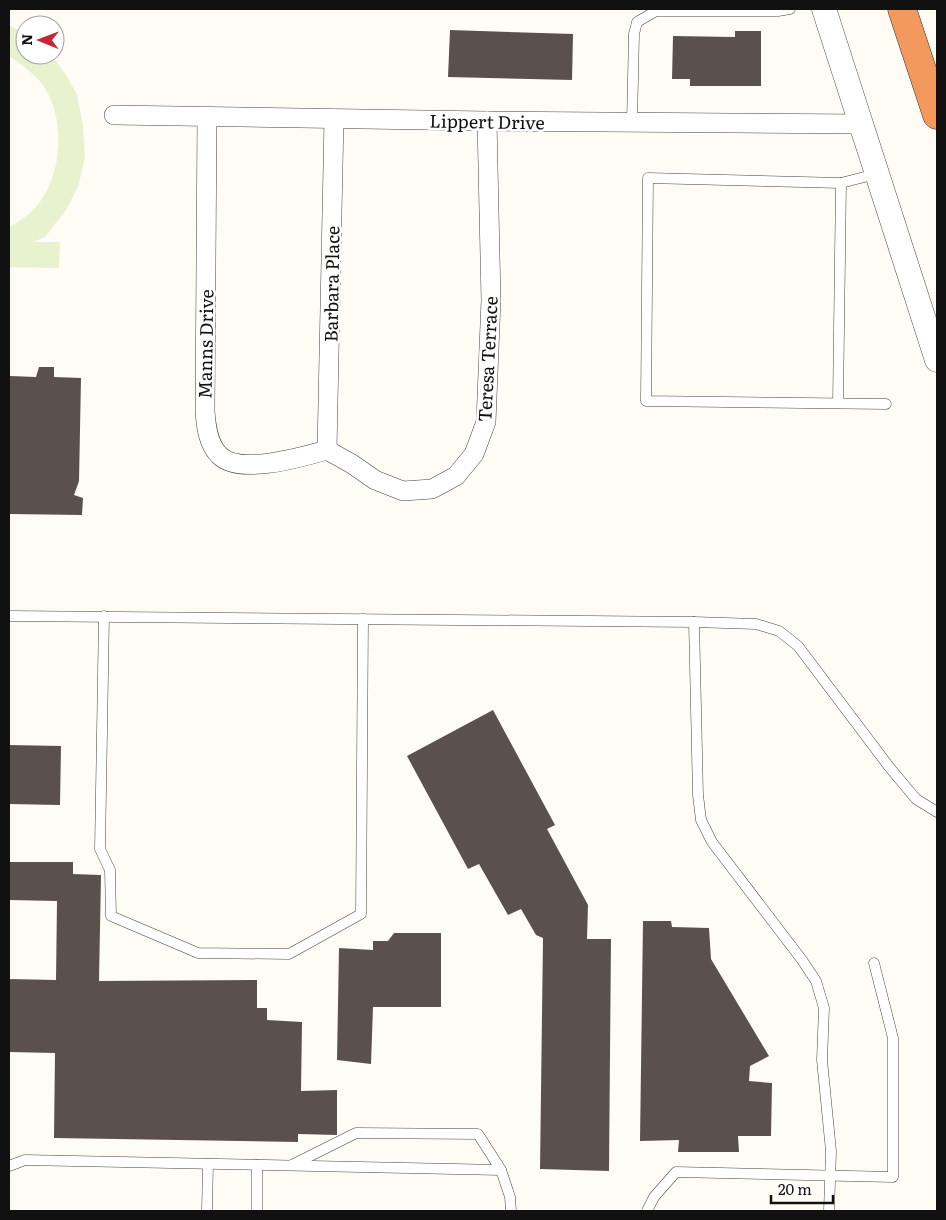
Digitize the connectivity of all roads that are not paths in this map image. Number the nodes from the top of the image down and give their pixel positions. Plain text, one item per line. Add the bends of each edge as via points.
1 (790, 9) edge
2 (824, 9) edge
3 (902, 9) edge
4 (114, 115) dead end
5 (937, 115) edge
6 (208, 117) junction
7 (334, 119) junction
8 (487, 121) junction
9 (632, 122) junction
10 (861, 124) junction
11 (876, 174) junction
12 (840, 183) junction
13 (937, 360) edge
14 (838, 403) junction
15 (886, 404) dead end
16 (327, 450) junction
17 (9, 616) edge
18 (104, 616) junction
19 (363, 619) junction
20 (694, 622) junction
21 (937, 812) edge
22 (874, 963) dead end
23 (208, 1164) junction
24 (257, 1165) junction
25 (9, 1166) edge
26 (290, 1166) junction
27 (501, 1170) junction
28 (830, 1176) junction
29 (207, 1211) edge
30 (256, 1211) edge
31 (510, 1211) edge
32 (647, 1211) edge
33 (829, 1211) edge

1 - 9 lane via 656,11 637,22
2 - 10 street
3 - 5 highway
4 - 6 street, Lippert Drive
6 - 7 street, Lippert Drive
6 - 16 street, Manns Drive via 205,411 212,444 219,456 232,462 264,464
7 - 8 street, Lippert Drive
7 - 16 street, Barbara Place
8 - 9 street, Lippert Drive
8 - 16 street, Teresa Terrace via 491,300 486,422 474,454 456,476 432,489 403,491 374,480
9 - 10 street, Lippert Drive
10 - 11 street
11 - 12 lane
11 - 13 street
12 - 14 lane
12 - 14 lane via 648,178 646,402
14 - 15 lane
17 - 18 lane
18 - 19 lane
18 - 19 lane via 100,849 110,870 111,916 198,953 289,954 361,914
19 - 20 lane
20 - 21 lane via 756,624 778,631 798,646 890,768 916,799
20 - 28 lane via 701,820 712,842 816,981 824,1008 822,1060 831,1151
22 - 28 lane via 893,1038 893,1177
23 - 24 lane
23 - 25 lane via 25,1160
23 - 29 lane
24 - 26 lane
24 - 30 lane
26 - 27 lane
26 - 27 lane via 356,1133 478,1134
27 - 31 lane via 510,1197
28 - 32 lane via 676,1172
28 - 33 lane

